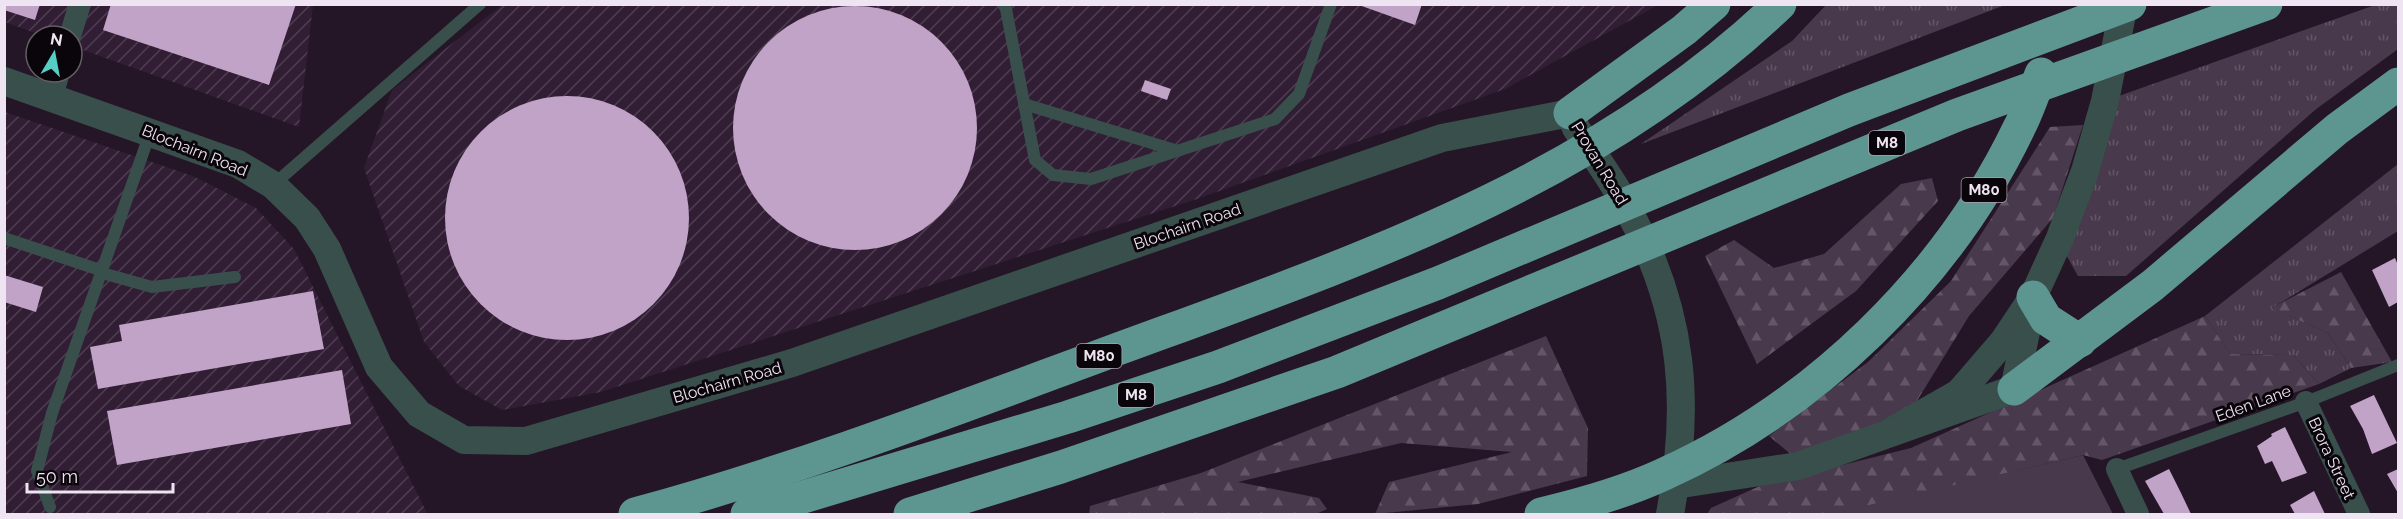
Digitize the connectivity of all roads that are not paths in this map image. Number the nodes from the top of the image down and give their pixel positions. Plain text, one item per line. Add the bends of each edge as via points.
1 (80, 4) edge
2 (480, 4) edge
3 (1003, 4) edge
4 (1330, 4) edge
5 (1714, 4) edge
6 (1780, 4) edge
7 (2067, 4) edge
8 (2124, 4) edge
9 (2130, 4) edge
10 (2257, 8) edge
11 (74, 24) edge
12 (4, 81) edge
13 (2398, 84) edge
14 (56, 85) edge
15 (1024, 104) junction
16 (1570, 113) junction
17 (151, 132) junction
18 (1178, 151) junction
19 (273, 185) junction
20 (4, 238) edge
21 (103, 272) junction
22 (235, 278) dead end
23 (2032, 297) junction
24 (2080, 341) junction
25 (2398, 365) edge
26 (2014, 388) junction
27 (2306, 402) junction
28 (1892, 431) junction
29 (2117, 469) joint
30 (1676, 485) junction
31 (50, 507) dead end
32 (635, 514) edge
33 (747, 514) edge
34 (910, 514) edge
35 (1541, 514) edge
36 (1670, 514) edge
37 (2138, 514) edge
38 (2359, 514) edge

1 - 11 street
2 - 19 lane
3 - 15 lane
4 - 18 lane via 1299,94 1275,120
5 - 16 highway
6 - 32 highway, M80 via 1690,80 1634,119 1553,170 1424,233 1328,272 798,465
7 - 35 highway, M80 via 2020,128 1990,181 1931,267 1854,346 1800,392 1731,440 1662,475 1597,500
8 - 23 street via 2105,101 2085,171
9 - 33 highway, M8 via 1849,110 1516,250 1218,367 1033,428
10 - 34 highway, M8 via 1957,115 1306,383
12 - 14 street, Blochairn Road
13 - 24 highway via 2337,129
14 - 17 street, Blochairn Road
15 - 18 lane
15 - 18 lane via 1035,160 1053,175 1091,180
16 - 19 street, Blochairn Road via 1442,138 792,363 526,441 464,440 419,414 379,367 327,249 307,218
16 - 30 street, Provan Road via 1630,213 1657,273 1678,345 1683,386
17 - 19 street, Blochairn Road via 238,164
17 - 21 lane
20 - 21 lane
21 - 22 lane via 152,287
21 - 31 lane via 52,413 37,471
23 - 24 highway via 2046,319
23 - 26 street
23 - 28 street via 2003,342 1959,393
24 - 26 highway
25 - 27 lane, Eden Lane
26 - 28 street
27 - 29 lane, Eden Lane
27 - 38 street, Brora Street
28 - 30 street via 1798,465
29 - 37 street
30 - 36 street

